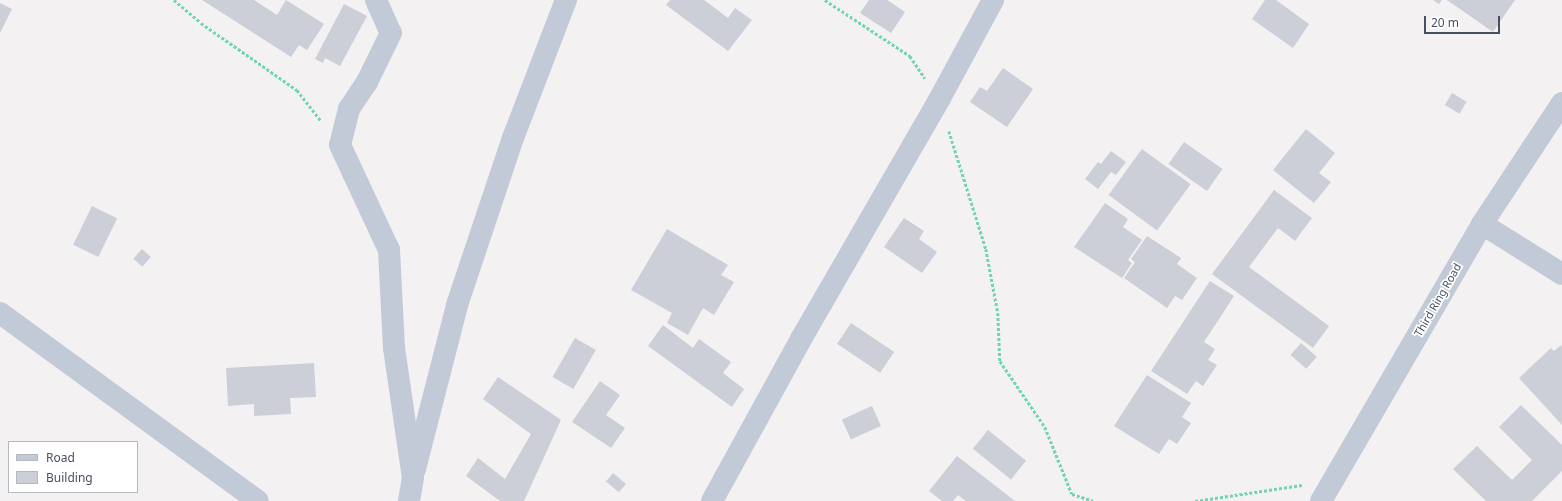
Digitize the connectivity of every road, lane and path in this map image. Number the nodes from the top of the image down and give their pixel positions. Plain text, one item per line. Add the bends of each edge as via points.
1 (174, 0) edge
2 (376, 0) edge
3 (566, 0) edge
4 (825, 0) edge
5 (993, 0) edge
6 (940, 100) junction
7 (1562, 103) edge
8 (340, 145) junction
9 (1482, 224) junction
10 (1562, 274) edge
11 (0, 313) edge
12 (413, 478) junction
13 (1334, 480) junction
14 (258, 501) edge
15 (409, 501) edge
16 (712, 501) edge
17 (1093, 501) edge
18 (1195, 501) edge
19 (1321, 501) edge

1 - 8 path via 201,23 297,90
2 - 8 street via 391,33 370,76 348,109
3 - 12 street via 513,138 458,302
4 - 6 path via 910,56
5 - 6 street
6 - 16 street via 801,339
6 - 17 path via 986,249 998,313 1000,361 1045,427 1072,494
7 - 9 street, Third Ring Road
8 - 12 street via 388,250 394,348
9 - 10 street
9 - 13 street, Third Ring Road
11 - 14 street
12 - 15 street
13 - 18 path
13 - 19 street, Third Ring Road

